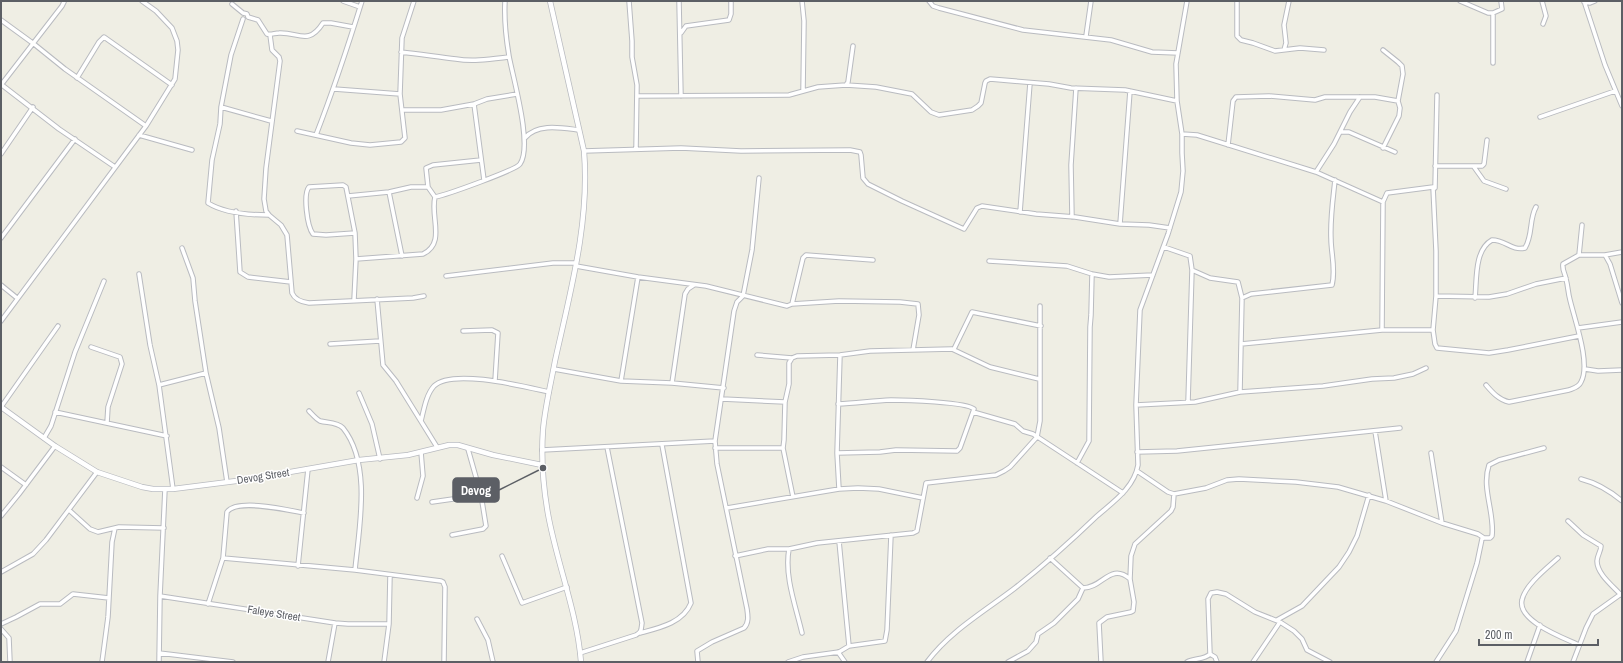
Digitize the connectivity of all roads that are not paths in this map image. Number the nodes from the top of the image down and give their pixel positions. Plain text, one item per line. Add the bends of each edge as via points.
1 (63, 1) edge
2 (142, 1) edge
3 (343, 1) edge
4 (362, 1) edge
5 (414, 1) edge
6 (505, 1) edge
7 (550, 1) edge
8 (628, 1) edge
9 (679, 1) edge
10 (730, 1) edge
11 (802, 1) edge
12 (929, 1) edge
13 (1091, 1) edge
14 (1187, 1) edge
15 (1237, 1) edge
16 (1289, 1) edge
17 (1460, 1) edge
18 (1502, 1) edge
19 (1542, 1) edge
20 (1595, 1) edge
21 (1584, 2) edge
22 (232, 4) dead end
23 (360, 8) junction
24 (1493, 13) junction
25 (243, 19) dead end
26 (1, 20) edge
27 (1543, 24) dead end
28 (353, 27) junction
29 (680, 34) junction
30 (270, 35) junction
31 (1086, 36) junction
32 (1286, 43) junction
33 (34, 44) junction
34 (853, 46) dead end
35 (1292, 48) junction
36 (1284, 50) junction
37 (1324, 50) dead end
38 (1383, 50) dead end
39 (401, 52) junction
40 (1178, 53) junction
41 (509, 57) junction
42 (1493, 63) dead end
43 (77, 78) junction
44 (1030, 83) junction
45 (1, 85) edge
46 (172, 85) junction
47 (846, 85) junction
48 (1076, 88) junction
49 (334, 89) junction
50 (1130, 91) junction
51 (1615, 91) junction
52 (803, 92) junction
53 (400, 94) junction
54 (517, 94) junction
55 (1437, 95) dead end
56 (637, 96) junction
57 (681, 96) junction
58 (1360, 97) junction
59 (1177, 101) junction
60 (1398, 101) junction
61 (474, 104) junction
62 (1622, 106) edge
63 (33, 107) junction
64 (221, 107) junction
65 (402, 110) junction
66 (1540, 117) dead end
67 (271, 121) junction
68 (146, 126) junction
69 (579, 130) junction
70 (297, 131) dead end
71 (1341, 132) junction
72 (1182, 134) junction
73 (139, 135) junction
74 (316, 135) junction
75 (525, 138) junction
76 (75, 139) junction
77 (1487, 140) dead end
78 (1228, 145) junction
79 (1383, 148) junction
80 (636, 149) junction
81 (192, 150) dead end
82 (584, 152) junction
83 (1395, 152) dead end
84 (1, 154) edge
85 (481, 160) junction
86 (1435, 166) junction
87 (115, 167) junction
88 (1474, 167) junction
89 (1316, 172) junction
90 (759, 178) dead end
91 (484, 180) junction
92 (1335, 180) junction
93 (428, 187) junction
94 (1433, 187) junction
95 (1506, 190) dead end
96 (390, 192) junction
97 (348, 196) junction
98 (435, 197) junction
99 (1383, 202) junction
100 (1536, 207) dead end
101 (236, 211) junction
102 (1020, 212) junction
103 (269, 215) junction
104 (1072, 217) junction
105 (1120, 224) junction
106 (1582, 225) dead end
107 (1170, 228) junction
108 (355, 233) junction
109 (1, 238) edge
110 (182, 248) dead end
111 (1164, 248) junction
112 (1622, 252) edge
113 (1579, 255) junction
114 (1605, 255) junction
115 (402, 256) junction
116 (356, 259) junction
117 (873, 260) dead end
118 (989, 261) dead end
119 (576, 265) junction
120 (1192, 270) junction
121 (139, 274) dead end
122 (1092, 274) junction
123 (446, 276) dead end
124 (1153, 276) junction
125 (638, 277) junction
126 (1566, 278) junction
127 (104, 281) dead end
128 (292, 282) junction
129 (1, 285) edge
130 (695, 285) junction
131 (424, 296) dead end
132 (743, 296) junction
133 (1436, 296) junction
134 (18, 298) junction
135 (1242, 298) junction
136 (1475, 298) junction
137 (377, 299) junction
138 (354, 300) junction
139 (1622, 303) edge
140 (792, 304) junction
141 (1040, 306) dead end
142 (1, 321) edge
143 (1622, 322) edge
144 (58, 326) dead end
145 (1040, 326) junction
146 (1578, 328) junction
147 (1382, 330) junction
148 (1433, 330) junction
149 (463, 331) dead end
150 (1579, 336) junction
151 (380, 341) junction
152 (330, 344) dead end
153 (1241, 344) junction
154 (91, 347) dead end
155 (954, 349) junction
156 (913, 350) junction
157 (757, 355) dead end
158 (840, 355) junction
159 (792, 358) junction
160 (1426, 368) dead end
161 (554, 369) junction
162 (1585, 369) junction
163 (1622, 370) edge
164 (206, 373) junction
165 (1039, 379) junction
166 (495, 381) junction
167 (621, 381) junction
168 (672, 383) junction
169 (159, 384) junction
170 (1486, 384) dead end
171 (724, 388) junction
172 (549, 392) junction
173 (1240, 392) junction
174 (359, 393) dead end
175 (722, 399) junction
176 (785, 402) junction
177 (1188, 402) junction
178 (838, 404) junction
179 (1136, 405) junction
180 (1, 407) edge
181 (309, 411) dead end
182 (55, 412) junction
183 (973, 412) junction
184 (421, 421) junction
185 (107, 423) junction
186 (1400, 428) dead end
187 (1375, 431) junction
188 (167, 436) junction
189 (1037, 437) junction
190 (44, 438) junction
191 (715, 441) junction
192 (662, 445) junction
193 (55, 446) junction
194 (437, 447) junction
195 (607, 447) junction
196 (715, 448) junction
197 (783, 448) junction
198 (1544, 448) dead end
199 (468, 449) junction
200 (542, 450) junction
201 (422, 452) junction
202 (1138, 452) junction
203 (837, 453) junction
204 (1431, 453) dead end
205 (380, 459) junction
206 (359, 460) junction
207 (1077, 463) junction
208 (542, 464) junction
209 (1, 467) edge
210 (308, 469) junction
211 (1137, 471) junction
212 (97, 472) junction
213 (1581, 479) dead end
214 (227, 482) junction
215 (26, 485) junction
216 (165, 489) junction
217 (173, 489) junction
218 (839, 490) junction
219 (1123, 493) junction
220 (1174, 494) junction
221 (481, 495) junction
222 (1369, 496) junction
223 (792, 497) junction
224 (418, 498) dead end
225 (923, 498) junction
226 (1386, 501) junction
227 (1622, 501) edge
228 (432, 502) dead end
229 (727, 508) junction
230 (69, 510) junction
231 (304, 513) junction
232 (1, 516) edge
233 (1568, 521) dead end
234 (1442, 523) junction
235 (115, 528) junction
236 (164, 528) junction
237 (892, 534) junction
238 (452, 535) dead end
239 (1484, 538) junction
240 (839, 541) junction
241 (789, 549) junction
242 (502, 556) dead end
243 (735, 556) junction
244 (223, 558) junction
245 (1050, 558) junction
246 (1558, 558) dead end
247 (298, 566) junction
248 (355, 570) junction
249 (1, 572) edge
250 (390, 575) junction
251 (1130, 579) junction
252 (567, 587) junction
253 (1083, 588) junction
254 (1621, 594) edge
255 (160, 596) junction
256 (109, 598) junction
257 (208, 604) junction
258 (477, 619) dead end
259 (1278, 621) junction
260 (335, 623) junction
261 (1, 624) edge
262 (389, 624) junction
263 (1540, 626) junction
264 (1, 629) edge
265 (640, 633) junction
266 (802, 633) dead end
267 (1579, 645) junction
268 (849, 646) junction
269 (838, 652) junction
270 (159, 653) junction
271 (580, 653) junction
272 (1210, 654) junction
273 (187, 657) junction
274 (10, 662) edge
275 (102, 662) edge
276 (159, 662) edge
277 (187, 662) edge
278 (233, 662) edge
279 (328, 662) edge
280 (384, 662) edge
281 (444, 662) edge
282 (493, 662) edge
283 (581, 662) edge
284 (698, 662) edge
285 (788, 662) edge
286 (845, 662) edge
287 (927, 662) edge
288 (1008, 662) edge
289 (1101, 662) edge
290 (1187, 662) edge
291 (1217, 662) edge
292 (1253, 662) edge
293 (1330, 662) edge
294 (1436, 662) edge
295 (1527, 662) edge
296 (1573, 662) edge

1 - 33 street
2 - 46 street via 172,28 177,41 176,73
3 - 23 street
4 - 23 street
5 - 39 street via 402,38
6 - 41 street
7 - 69 street
8 - 56 street
9 - 29 street
10 - 29 street via 729,20 686,26
11 - 52 street
12 - 31 street via 939,8 1023,30
13 - 31 street
14 - 40 street
15 - 36 street via 1239,39 1275,51
16 - 32 street via 1284,25
17 - 24 street
18 - 24 street via 1502,9
19 - 27 street via 1546,16
20 - 21 street
21 - 51 street
22 - 30 street via 248,17 258,20 266,34
23 - 28 street
24 - 42 street
25 - 64 street via 231,55
26 - 33 street
28 - 30 street via 323,23 319,30 303,37 280,33
28 - 49 street
29 - 57 street
30 - 67 street via 272,50 280,61
31 - 40 street via 1111,40 1152,52
32 - 35 street
32 - 36 street
33 - 43 street
33 - 45 street
34 - 47 street
35 - 36 street
35 - 37 street
38 - 60 street via 1398,62 1403,70
39 - 41 street via 457,60
39 - 53 street
40 - 59 street
41 - 54 street
43 - 46 street via 104,36
43 - 68 street
44 - 47 street via 987,80 978,106 972,110 939,115 931,112 912,94 876,87
44 - 48 street
44 - 102 street
45 - 63 street
46 - 68 street
47 - 52 street via 818,87
48 - 50 street
48 - 104 street via 1071,165
49 - 53 street
49 - 74 street
50 - 59 street
50 - 105 street
51 - 62 street
51 - 66 street
52 - 57 street via 789,95
53 - 65 street
54 - 61 street
54 - 75 street
55 - 86 street
56 - 57 street
56 - 80 street
58 - 60 street
58 - 71 street
58 - 78 street via 1325,97 1315,100 1269,96 1236,97 1233,100
59 - 72 street
60 - 79 street via 1399,116
61 - 65 street via 441,110
61 - 85 street
63 - 76 street
63 - 84 street
64 - 67 street
64 - 101 street via 208,202
65 - 74 street via 405,138 401,142 370,145
67 - 103 street via 264,200
68 - 73 street
69 - 75 street via 552,127 540,129
69 - 82 street
70 - 74 street
71 - 79 street via 1349,132
71 - 89 street
72 - 78 street via 1197,135
72 - 107 street via 1183,171
73 - 81 street
73 - 87 street
75 - 91 street via 521,164
76 - 87 street
76 - 109 street
77 - 88 street via 1484,164
78 - 89 street
79 - 83 street
80 - 82 street
80 - 102 street via 850,150 860,152 863,178 868,184 960,228 966,227 978,206
82 - 119 street via 585,201
85 - 91 street
85 - 93 street via 426,168
86 - 88 street
86 - 94 street via 1436,184 1435,188
87 - 134 street
88 - 95 street via 1484,181
89 - 92 street
90 - 132 street via 752,250
91 - 98 street
92 - 99 street
92 - 135 street via 1331,238 1334,272 1332,285 1251,294
93 - 96 street via 411,187
93 - 98 street
94 - 99 street via 1387,193
94 - 133 street
96 - 97 street
96 - 115 street
97 - 108 street
97 - 108 street via 343,185 309,187 306,194 308,219 311,231 316,235
98 - 115 street via 433,205 436,241 432,249 423,254
99 - 147 street
100 - 136 street via 1525,248 1513,248 1501,240 1492,240 1482,249
101 - 103 street via 243,214
101 - 128 street via 240,272 248,277
102 - 104 street
103 - 128 street via 287,234
104 - 105 street
105 - 107 street
106 - 113 street
107 - 111 street
108 - 116 street
110 - 164 street via 192,278
111 - 120 street via 1190,256
111 - 124 street
112 - 114 street
113 - 114 street
113 - 126 street via 1563,264
114 - 139 street
115 - 116 street
116 - 138 street
117 - 140 street via 806,255 803,258
118 - 122 street via 1067,266
119 - 123 street via 553,263
119 - 125 street
119 - 161 street
120 - 135 street via 1210,278 1238,282
120 - 177 street
121 - 169 street
122 - 124 street via 1109,277
122 - 207 street via 1089,441
124 - 179 street via 1140,310
125 - 130 street
125 - 167 street
126 - 136 street via 1536,284 1507,294
126 - 146 street
127 - 182 street via 75,352
128 - 138 street via 294,298 304,302
129 - 134 street
130 - 132 street
130 - 168 street via 685,294
131 - 137 street
132 - 140 street via 786,306
132 - 171 street via 737,302 734,311
133 - 136 street
133 - 148 street
134 - 142 street
135 - 153 street
137 - 138 street
137 - 151 street
140 - 156 street via 839,301 918,304
141 - 145 street
143 - 146 street
144 - 180 street
145 - 155 street via 972,312
145 - 165 street
146 - 150 street
147 - 148 street
147 - 153 street
148 - 150 street via 1436,348 1489,353
149 - 166 street via 492,330 498,333
150 - 162 street
151 - 152 street
151 - 184 street via 383,365
153 - 173 street
154 - 185 street via 120,357 122,364 108,407
155 - 156 street
155 - 165 street via 990,367
156 - 158 street
157 - 159 street
158 - 159 street
158 - 178 street
159 - 176 street via 789,363 789,384
160 - 173 street via 1405,377
161 - 167 street
161 - 172 street
162 - 163 street
162 - 170 street via 1578,387 1509,402 1496,395
164 - 169 street
164 - 214 street via 219,428
165 - 189 street via 1041,415
166 - 172 street
166 - 184 street via 461,378 441,381 429,394
167 - 168 street
168 - 171 street
169 - 188 street
171 - 175 street
172 - 200 street
173 - 177 street
174 - 205 street via 372,424
175 - 176 street
175 - 191 street
176 - 197 street
177 - 179 street
178 - 183 street via 893,400 923,401 971,406
178 - 203 street
179 - 202 street
180 - 190 street, Devog Street
181 - 206 street via 320,421 343,428
182 - 185 street
182 - 190 street
183 - 189 street via 1015,424
183 - 203 street via 959,450
184 - 194 street
185 - 188 street
186 - 187 street
187 - 202 street
187 - 226 street
188 - 217 street
189 - 207 street
189 - 225 street via 1004,471 996,475 926,482
190 - 193 street, Devog Street
191 - 192 street
191 - 196 street
192 - 195 street
192 - 265 street via 691,603 683,614 667,625
193 - 212 street, Devog Street
193 - 215 street
194 - 199 street, Devog Street via 453,444
194 - 201 street, Devog Street
195 - 200 street
195 - 265 street via 642,623
196 - 197 street
196 - 229 street
197 - 223 street
198 - 239 street via 1490,464 1487,470 1492,534 1490,538
199 - 208 street, Devog Street
199 - 221 street
200 - 208 street
201 - 205 street, Devog Street
201 - 224 street via 423,476
202 - 211 street
203 - 218 street
204 - 234 street
205 - 206 street, Devog Street
206 - 210 street, Devog Street
206 - 248 street via 361,491
207 - 219 street
208 - 252 street via 548,514
209 - 215 street
210 - 214 street, Devog Street
210 - 231 street
211 - 219 street
211 - 220 street
212 - 216 street, Devog Street via 142,487
212 - 230 street
213 - 227 street via 1604,488
214 - 217 street, Devog Street
215 - 232 street
216 - 217 street, Devog Street
216 - 236 street
218 - 223 street
218 - 225 street via 879,489
219 - 245 street
220 - 222 street via 1239,479 1338,487
220 - 251 street via 1172,511 1135,544 1131,556
221 - 228 street
221 - 238 street via 485,528
222 - 226 street
222 - 259 street via 1358,536 1350,552 1302,606
223 - 229 street
225 - 237 street via 916,532
226 - 234 street
229 - 243 street
230 - 235 street via 94,531
230 - 249 street via 33,554
231 - 244 street via 257,506 236,506 229,509
231 - 247 street
233 - 254 street via 1583,535 1601,546 1598,566
234 - 239 street
235 - 236 street
235 - 256 street
236 - 255 street
237 - 240 street
237 - 268 street via 886,640
239 - 294 street via 1456,630
240 - 241 street via 817,542
240 - 268 street
241 - 243 street via 768,549
241 - 266 street via 791,588
242 - 252 street via 522,603
243 - 284 street via 747,609 747,625 697,651
244 - 247 street
244 - 257 street
245 - 253 street
245 - 287 street via 944,641
246 - 263 street via 1534,580 1522,599 1525,614
247 - 248 street
248 - 250 street
250 - 262 street
250 - 281 street via 443,582
251 - 253 street via 1123,574 1113,573 1096,585
251 - 289 street via 1133,611 1107,617 1100,623
252 - 271 street
253 - 288 street via 1078,600 1038,634 1036,642 1028,651
254 - 267 street via 1593,614
255 - 257 street, Faleye Street
255 - 270 street
256 - 261 street via 76,593 60,604 40,604
256 - 275 street
257 - 260 street, Faleye Street
258 - 282 street via 488,640
259 - 272 street via 1255,612 1226,594 1211,593 1208,599
259 - 292 street
259 - 293 street via 1294,631 1307,650
260 - 262 street, Faleye Street
260 - 279 street
262 - 280 street
263 - 267 street
263 - 295 street
264 - 274 street via 9,638
265 - 271 street
267 - 296 street
268 - 269 street
269 - 285 street
269 - 286 street
270 - 273 street
270 - 276 street
271 - 283 street
272 - 290 street via 1206,658
272 - 291 street
273 - 277 street
273 - 278 street

